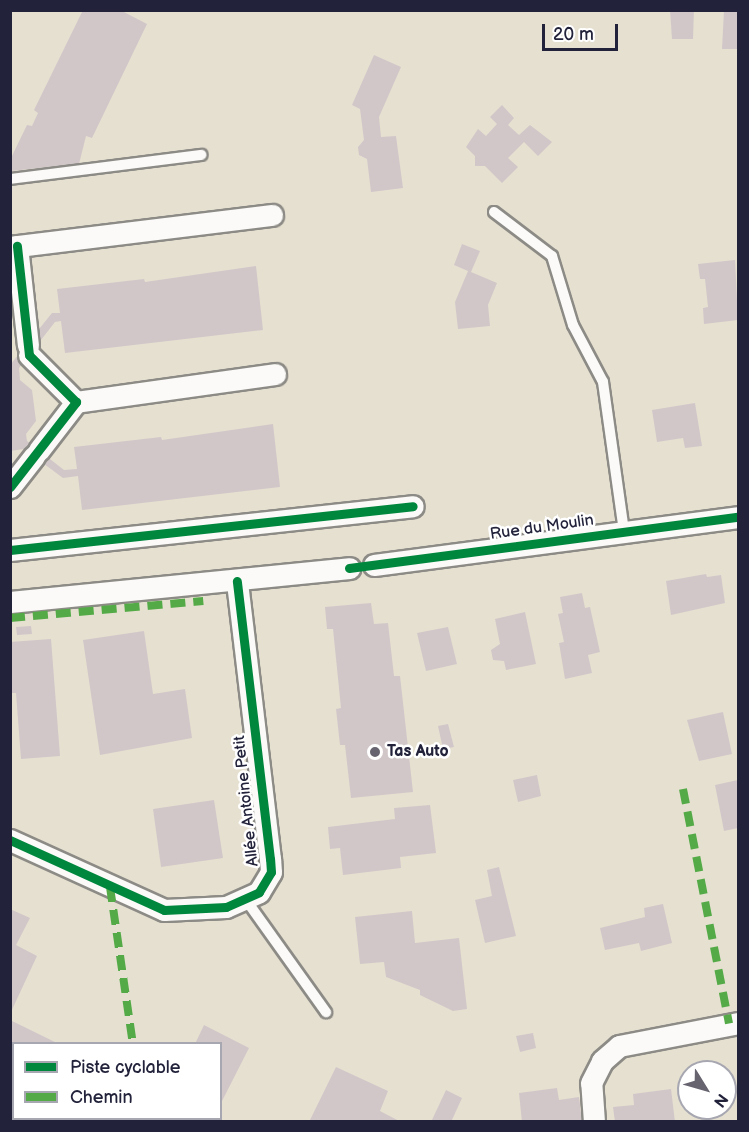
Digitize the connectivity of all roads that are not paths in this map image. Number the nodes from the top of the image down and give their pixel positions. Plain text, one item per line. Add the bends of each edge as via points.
1 (201, 155) dead end
2 (10, 180) edge
3 (494, 212) dead end
4 (273, 215) dead end
5 (14, 247) edge
6 (275, 374) dead end
7 (76, 402) junction
8 (10, 487) edge
9 (413, 506) dead end
10 (738, 517) edge
11 (624, 532) junction
12 (10, 550) edge
13 (374, 566) dead end
14 (350, 568) dead end
15 (237, 581) junction
16 (10, 602) edge
17 (10, 840) edge
18 (246, 900) junction
19 (326, 1012) dead end
20 (738, 1023) edge
21 (594, 1122) edge

1 - 2 lane
3 - 11 lane via 552,256 573,325 603,382
4 - 5 street
5 - 7 street via 29,350
6 - 7 street
7 - 8 street
9 - 12 street
10 - 11 street, Rue du Moulin
11 - 13 street, Rue du Moulin
14 - 15 street
15 - 16 street
15 - 18 street, Allée Antoine Petit via 270,865 267,882
17 - 18 street, Allée Antoine Petit via 164,910 226,907
18 - 19 lane
20 - 21 street via 619,1046 602,1061 591,1083

